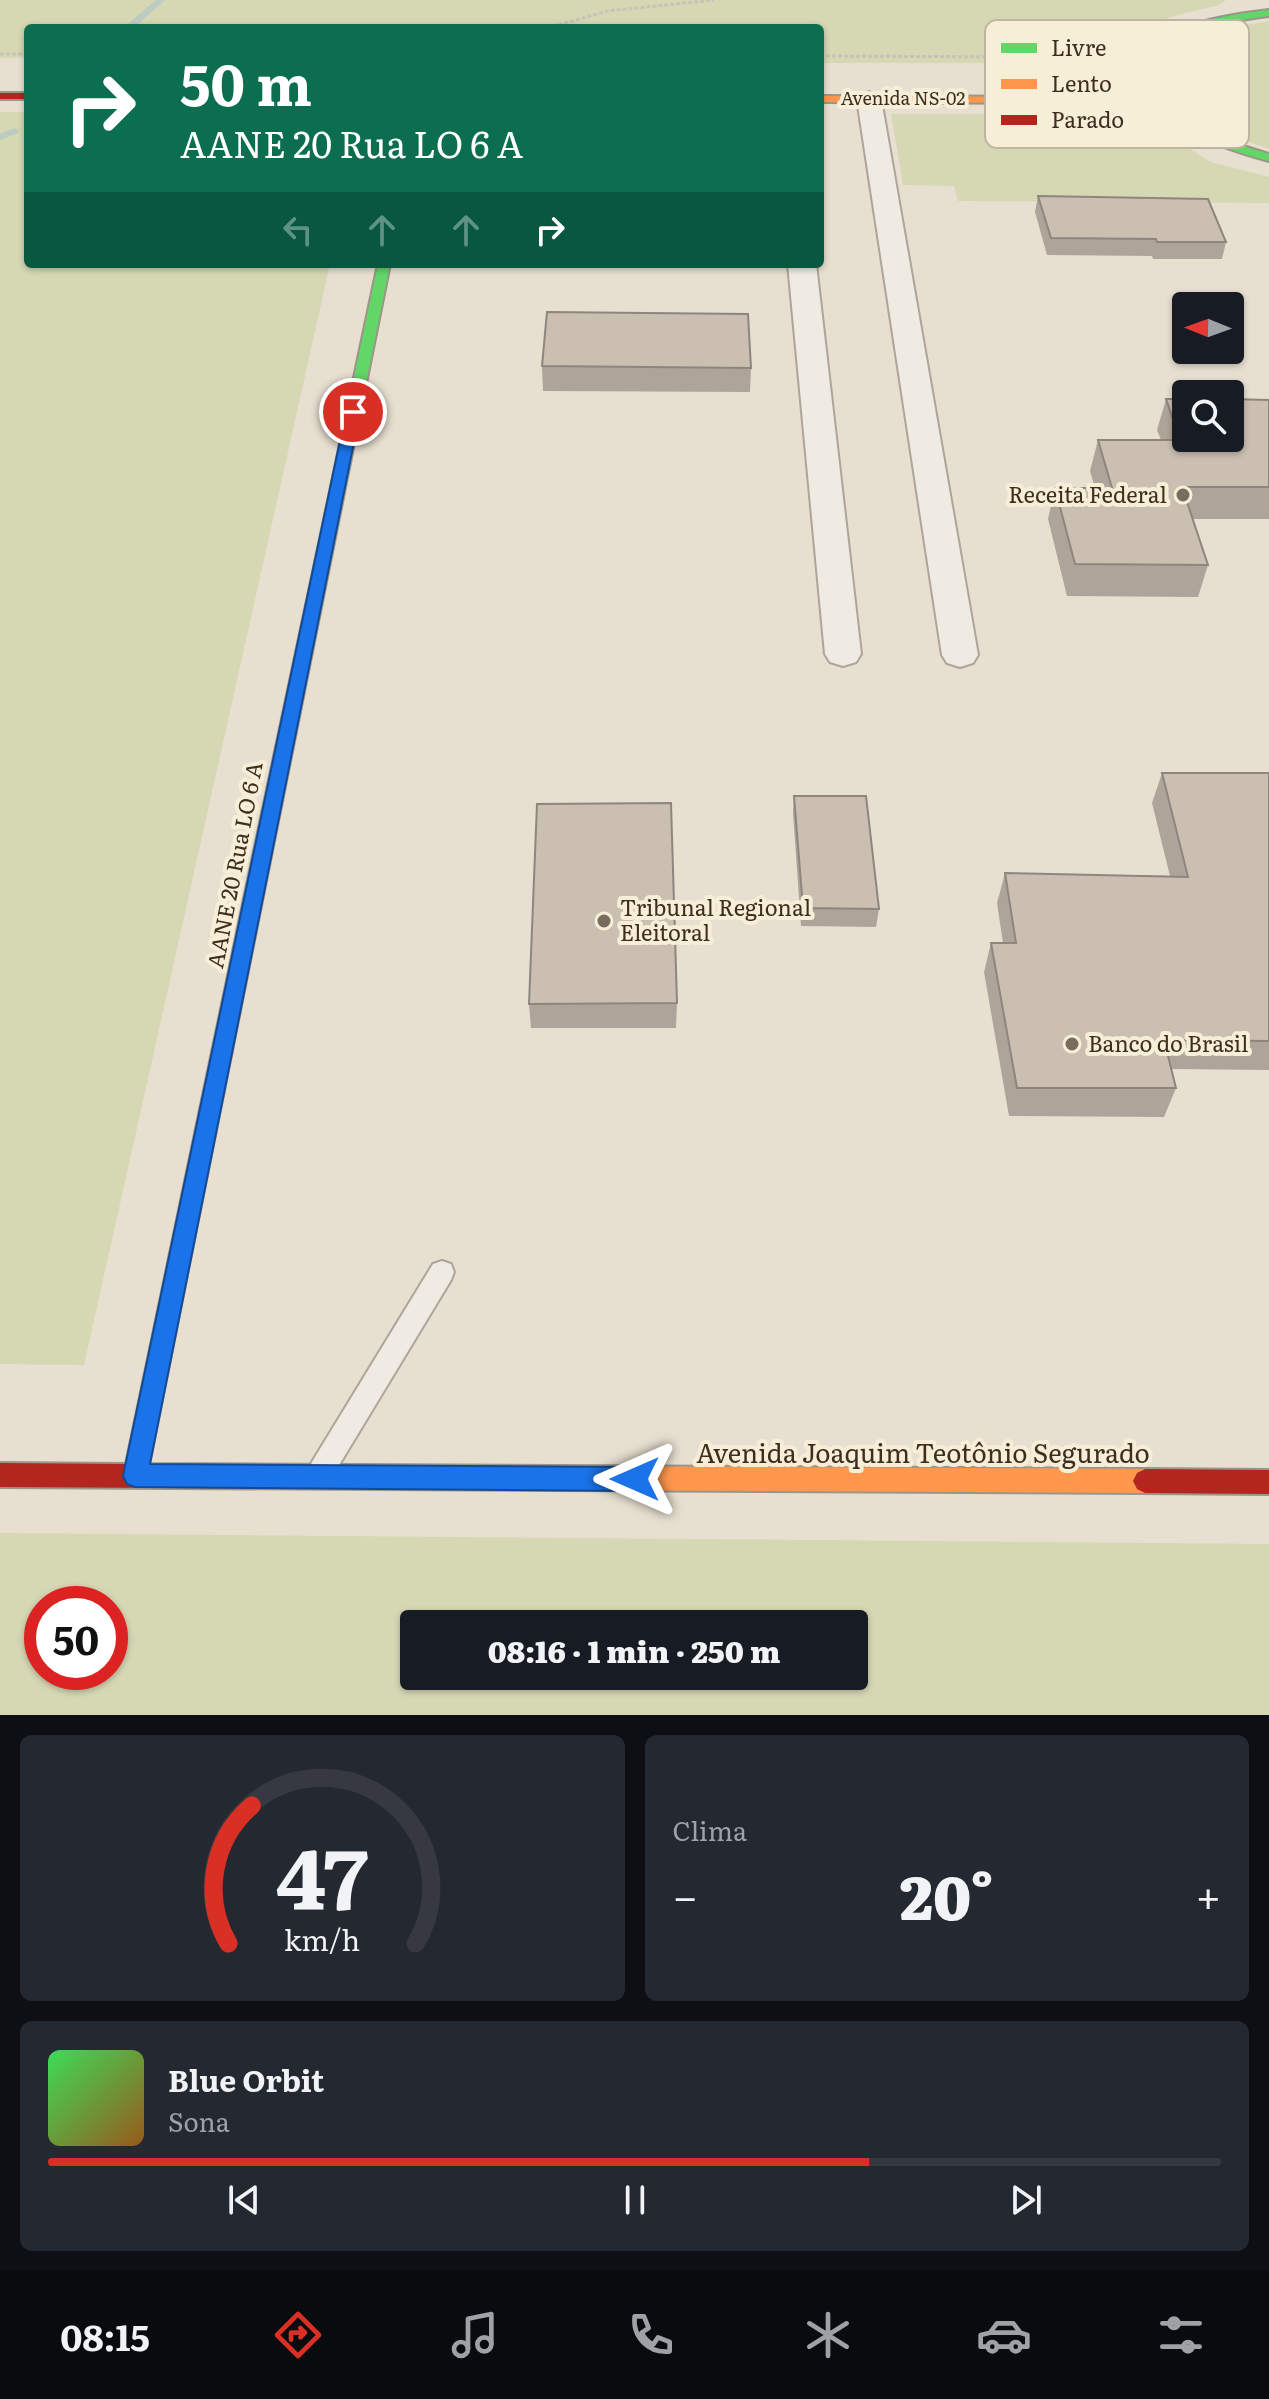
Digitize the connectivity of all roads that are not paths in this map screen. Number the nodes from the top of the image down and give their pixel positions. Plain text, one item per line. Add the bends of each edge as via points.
1 (1250, 0) edge
2 (1269, 13) edge
3 (1237, 16) junction
4 (1224, 20) edge
5 (0, 96) edge
6 (24, 96) edge
7 (824, 99) edge
8 (869, 99) junction
9 (985, 100) edge
10 (1241, 148) edge
11 (1269, 158) edge
12 (383, 268) edge
13 (802, 268) edge
14 (843, 654) dead end
15 (960, 655) dead end
16 (442, 1272) dead end
17 (0, 1475) edge
18 (135, 1476) junction
19 (318, 1477) junction
20 (1269, 1482) edge

1 - 3 street via 1248,9
2 - 3 street
3 - 4 street
5 - 6 street
7 - 8 street, Avenida NS-02
8 - 9 street, Avenida NS-02
8 - 15 street
10 - 11 street, Avenida NS-02
12 - 18 street, AANE 20 Rua LO 6 A
13 - 14 street
16 - 19 lane
17 - 18 street, Avenida Joaquim Teotônio Segurado
18 - 19 street, Avenida Joaquim Teotônio Segurado
19 - 20 street, Avenida Joaquim Teotônio Segurado

